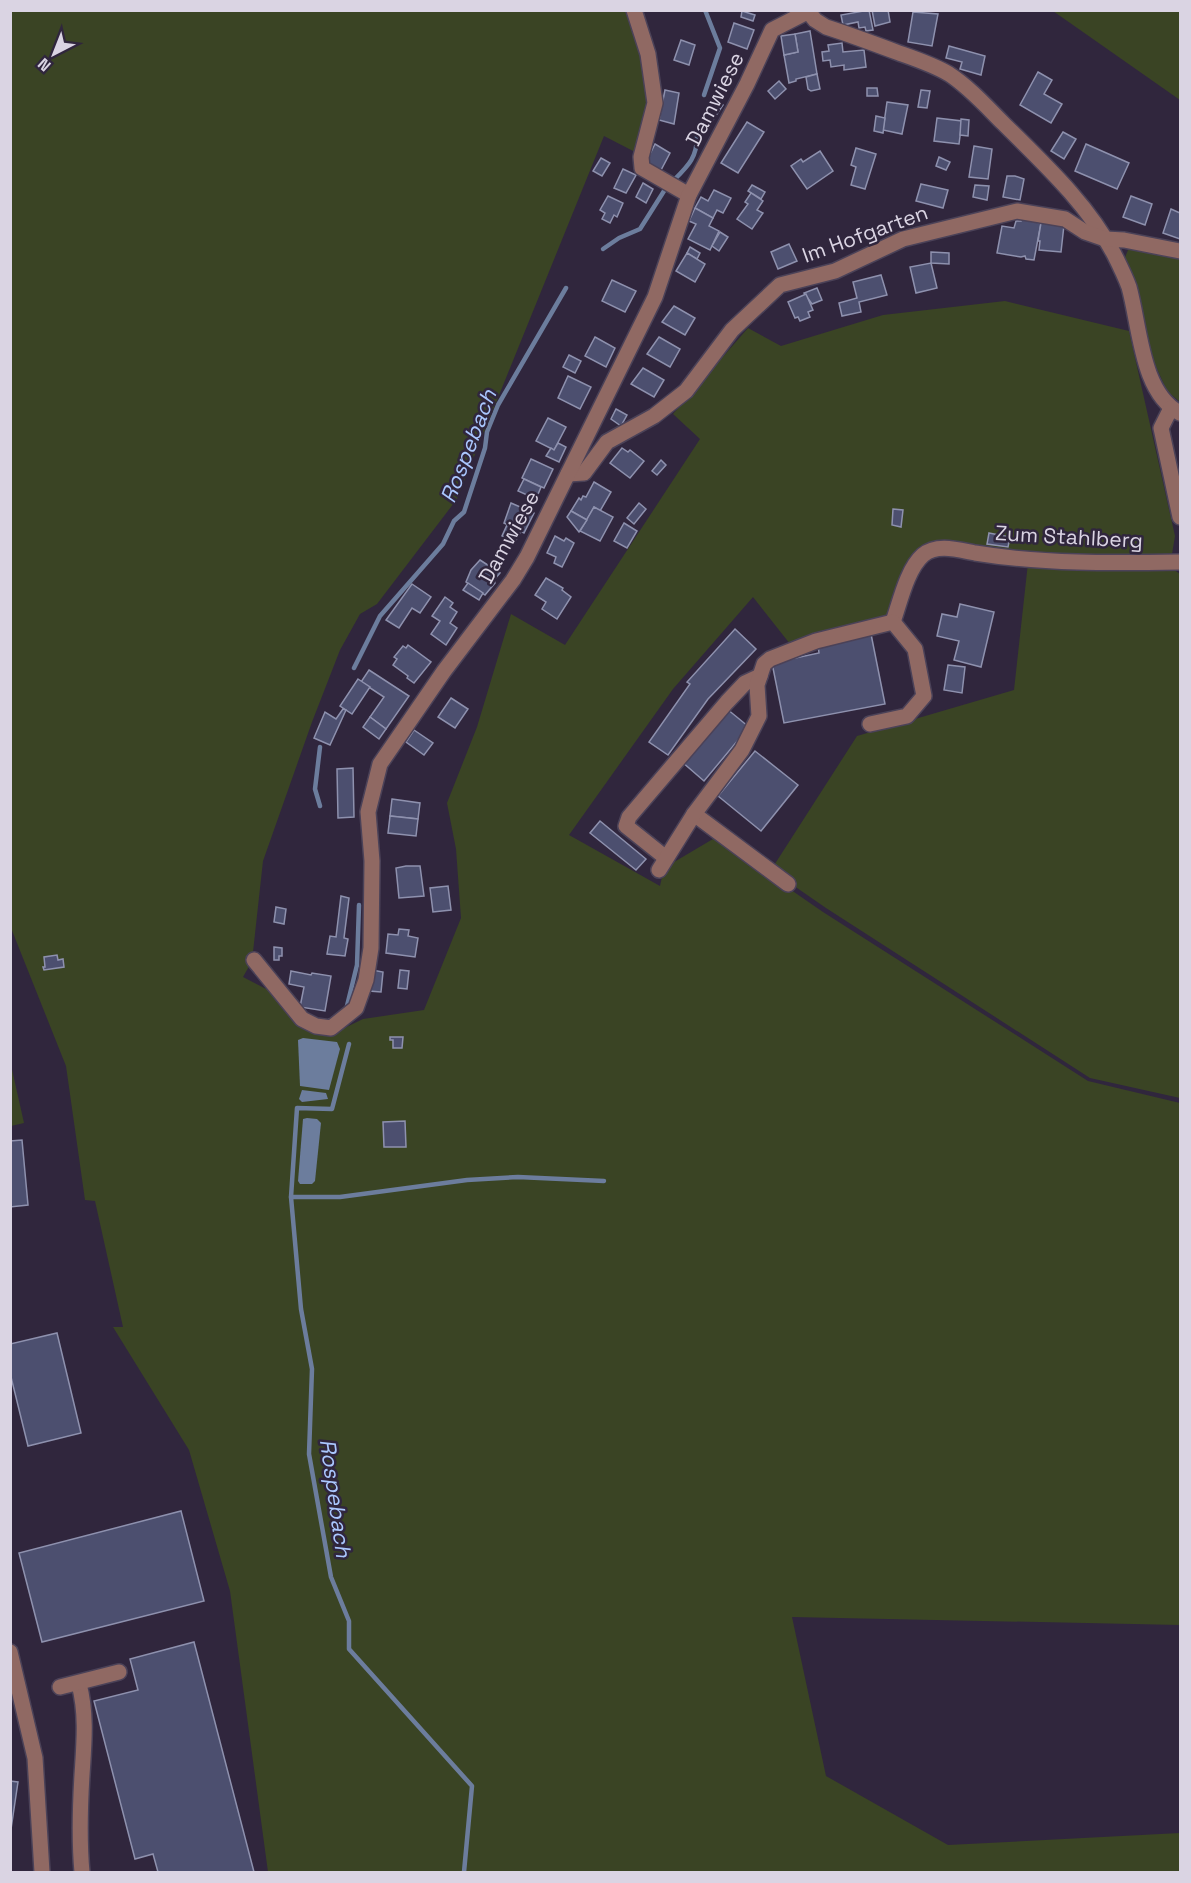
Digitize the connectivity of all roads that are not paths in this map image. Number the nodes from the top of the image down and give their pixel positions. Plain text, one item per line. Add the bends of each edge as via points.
1 (634, 10) edge
2 (807, 11) edge
3 (688, 195) junction
4 (1106, 239) junction
5 (1180, 251) edge
6 (1176, 411) edge
7 (568, 474) junction
8 (1180, 517) edge
9 (1180, 562) edge
10 (893, 622) junction
11 (760, 676) junction
12 (870, 724) dead end
13 (694, 814) junction
14 (788, 884) dead end
15 (254, 960) dead end
16 (10, 1652) edge
17 (119, 1672) dead end
18 (79, 1683) junction
19 (60, 1687) dead end
20 (17, 1708) edge
21 (42, 1872) edge
22 (82, 1872) edge

1 - 3 street via 648,54 655,103 642,168
2 - 3 street, Damwiese via 772,30
2 - 4 street via 826,27 949,74 1041,160
3 - 7 street, Damwiese via 655,297
4 - 5 street, Im Hofgarten
4 - 6 street via 1128,285 1148,369 1157,391
4 - 7 street, Im Hofgarten via 1065,219 1017,211 903,239 836,271 780,285 732,330 686,392 654,416 607,442 584,473
6 - 8 street via 1161,428
7 - 15 street, Damwiese via 513,580 380,764 368,812 371,948 356,1008 331,1028 316,1026 302,1019
9 - 10 street, Zum Stahlberg via 1016,560 944,547 924,554 913,567
10 - 11 street via 788,651 764,664
10 - 12 street via 915,649 924,696 907,716
11 - 13 street via 759,716 742,750
11 - 13 street via 745,683 727,702 626,825 663,864
13 - 14 street
16 - 20 street
17 - 18 street
18 - 19 street
18 - 22 street via 85,1731 79,1836
20 - 21 street via 35,1758

